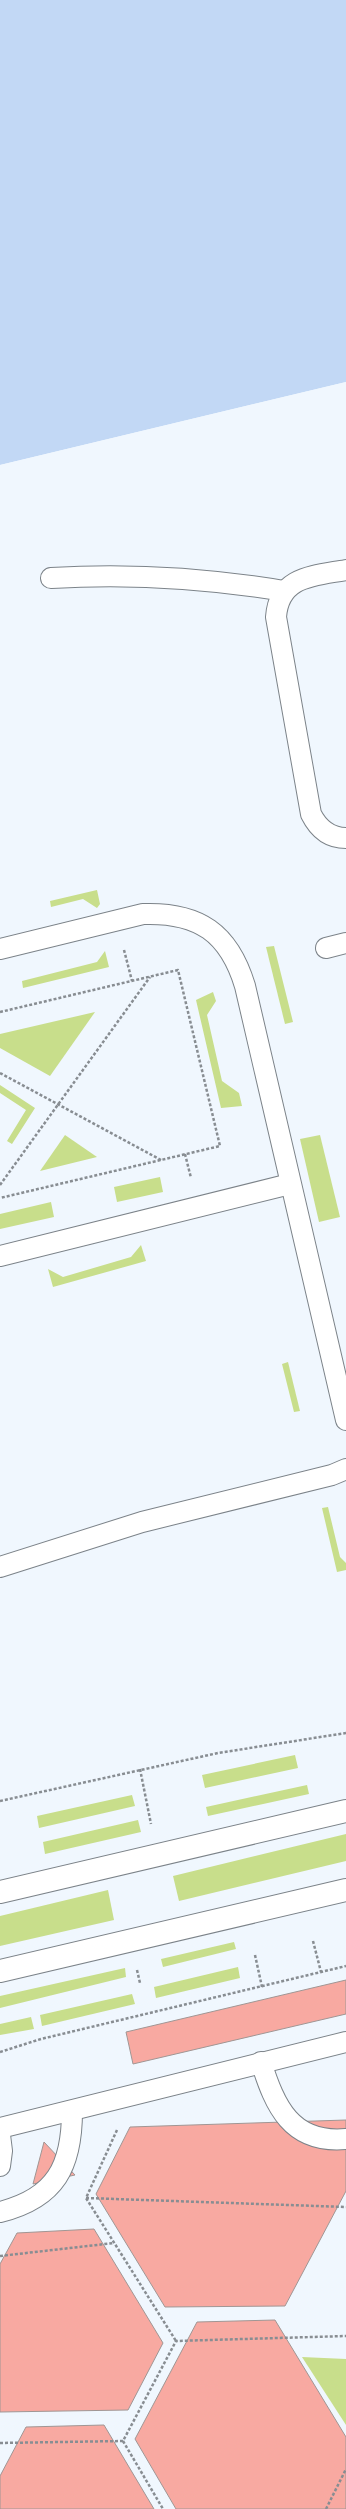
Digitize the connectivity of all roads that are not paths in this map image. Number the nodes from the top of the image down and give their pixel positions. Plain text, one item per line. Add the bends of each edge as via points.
1 (346, 570) edge
2 (51, 578) dead end
3 (284, 591) junction
4 (346, 838) edge
5 (346, 943) edge
6 (326, 948) dead end
7 (0, 949) edge
8 (290, 1184) junction
9 (0, 1256) edge
10 (346, 1420) edge
11 (346, 1469) edge
12 (0, 1567) edge
13 (346, 1811) edge
14 (346, 1890) edge
15 (0, 1892) edge
16 (0, 1971) edge
17 (346, 2042) edge
18 (261, 2062) junction
19 (72, 2111) junction
20 (0, 2128) edge
21 (0, 2135) edge
22 (346, 2139) edge
23 (0, 2166) edge
24 (0, 2212) edge

1 - 3 lane via 298,580
2 - 3 lane via 144,575 230,582
3 - 4 lane via 276,617 311,814 316,824 326,833
5 - 6 lane
7 - 8 lane via 143,914 167,913 189,918 209,928 226,944 238,964
8 - 9 lane
8 - 10 lane
11 - 12 lane via 332,1475 142,1522
13 - 15 street
14 - 16 street
17 - 18 lane
18 - 19 lane
18 - 22 lane via 272,2096 281,2112 293,2124 321,2138
19 - 20 lane
19 - 24 lane via 69,2151 56,2180 32,2201 18,2208
21 - 23 lane

